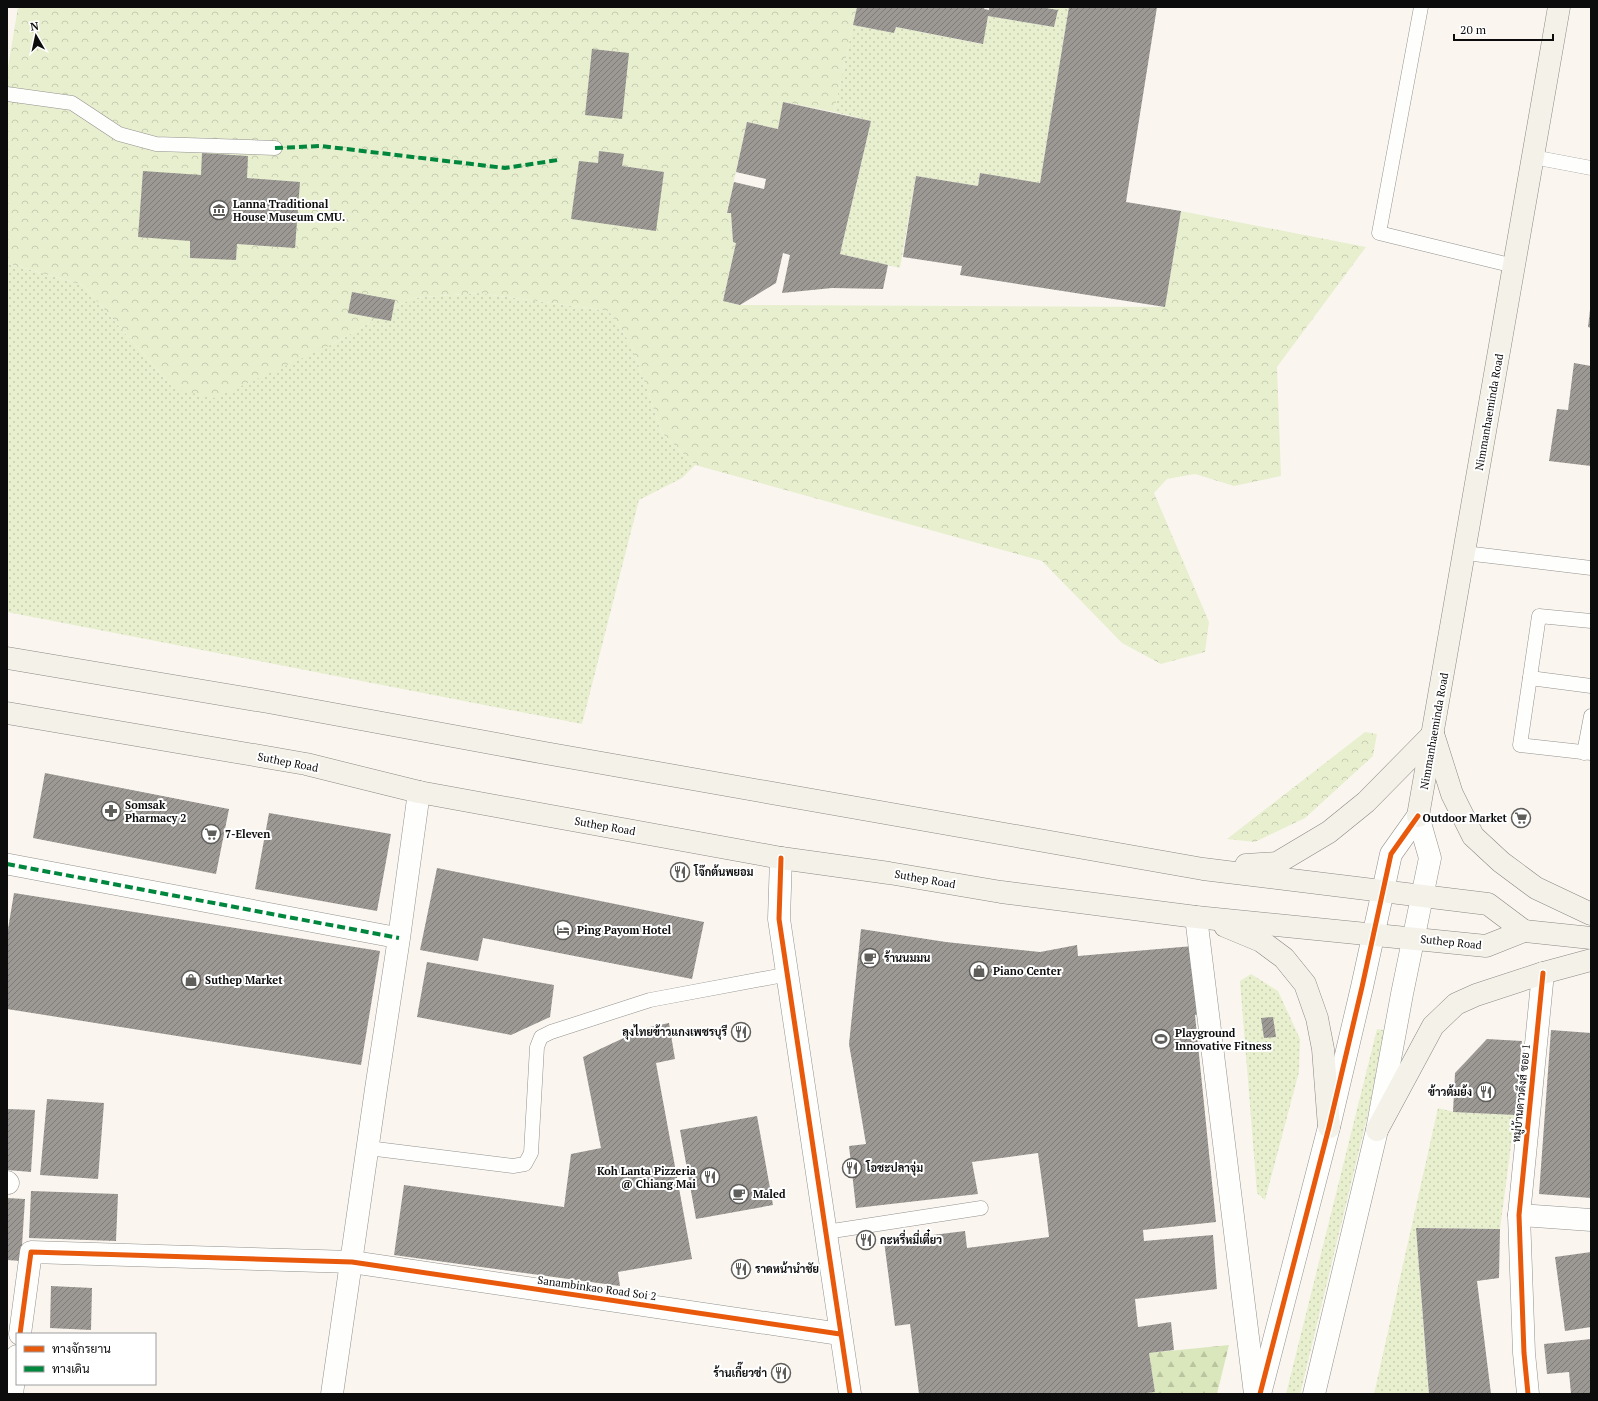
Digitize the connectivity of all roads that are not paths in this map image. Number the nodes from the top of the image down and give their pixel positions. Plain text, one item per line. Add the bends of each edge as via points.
1 (1421, 7) edge
2 (1559, 7) edge
3 (7, 94) edge
4 (275, 148) dead end
5 (1533, 157) junction
6 (1591, 168) edge
7 (1514, 266) junction
8 (1465, 553) junction
9 (1591, 568) edge
10 (1591, 621) edge
11 (7, 658) edge
12 (1530, 678) junction
13 (1591, 686) edge
14 (7, 714) edge
15 (1591, 716) edge
16 (1433, 734) junction
17 (1588, 753) edge
18 (419, 792) junction
19 (1418, 816) junction
20 (781, 858) junction
21 (7, 864) edge
22 (1203, 869) junction
23 (1383, 891) junction
24 (1422, 896) junction
25 (1591, 914) edge
26 (1201, 917) junction
27 (1524, 931) junction
28 (1374, 934) junction
29 (399, 938) junction
30 (1413, 938) junction
31 (1591, 938) edge
32 (1591, 960) edge
33 (1543, 973) junction
34 (789, 974) junction
35 (1329, 1127) junction
36 (1377, 1130) junction
37 (368, 1148) junction
38 (981, 1208) dead end
39 (1519, 1215) junction
40 (1591, 1220) edge
41 (826, 1232) junction
42 (352, 1262) junction
43 (20, 1333) edge
44 (840, 1334) junction
45 (16, 1364) edge
46 (12, 1394) edge
47 (332, 1394) edge
48 (850, 1394) edge
49 (1255, 1394) edge
50 (1260, 1394) edge
51 (1314, 1394) edge
52 (1528, 1394) edge

1 - 7 lane via 1380,233
2 - 5 main road, Nimmanhaeminda Road
3 - 4 lane via 72,103 119,134 156,144
5 - 6 lane
5 - 7 main road, Nimmanhaeminda Road
7 - 8 main road, Nimmanhaeminda Road
8 - 9 lane
8 - 16 main road, Nimmanhaeminda Road
10 - 12 lane via 1539,616
11 - 22 main road
12 - 13 lane
12 - 17 lane via 1520,744
14 - 18 main road, Suthep Road via 306,764
15 - 17 lane
16 - 19 main road, Nimmanhaeminda Road
16 - 22 main road via 1366,802 1316,840 1277,862
16 - 25 main road via 1452,794 1473,836 1501,862 1536,888
18 - 20 main road, Suthep Road
18 - 29 street
19 - 23 street via 1391,854
19 - 24 street via 1430,858
20 - 26 main road, Suthep Road via 1001,892
20 - 34 street via 779,918
21 - 29 street
22 - 23 main road
23 - 24 main road
23 - 28 street
24 - 27 main road via 1488,904
24 - 30 street
26 - 28 main road, Suthep Road
26 - 35 main road via 1261,941 1284,958 1305,984 1317,1018 1323,1049
26 - 49 street
27 - 30 main road, Suthep Road via 1486,946
27 - 31 main road, Suthep Road
28 - 30 main road, Suthep Road
28 - 35 street
29 - 37 street
30 - 36 street
32 - 33 main road
33 - 36 main road via 1476,995 1451,1008 1433,1026
33 - 39 street, หมู่บ้านดาวดึงส์ ซอย 1
34 - 37 lane via 650,1000 552,1032 541,1038 537,1047 531,1153 525,1164 513,1166
34 - 41 street
35 - 50 street
36 - 51 street
37 - 42 street
38 - 41 lane
39 - 40 street
39 - 52 street, หมู่บ้านดาวดึงส์ ซอย 1
41 - 44 street
42 - 43 street, Sanambinkao Road Soi 2 via 31,1252
42 - 44 street, Sanambinkao Road Soi 2
42 - 47 street
44 - 48 street
45 - 46 street

